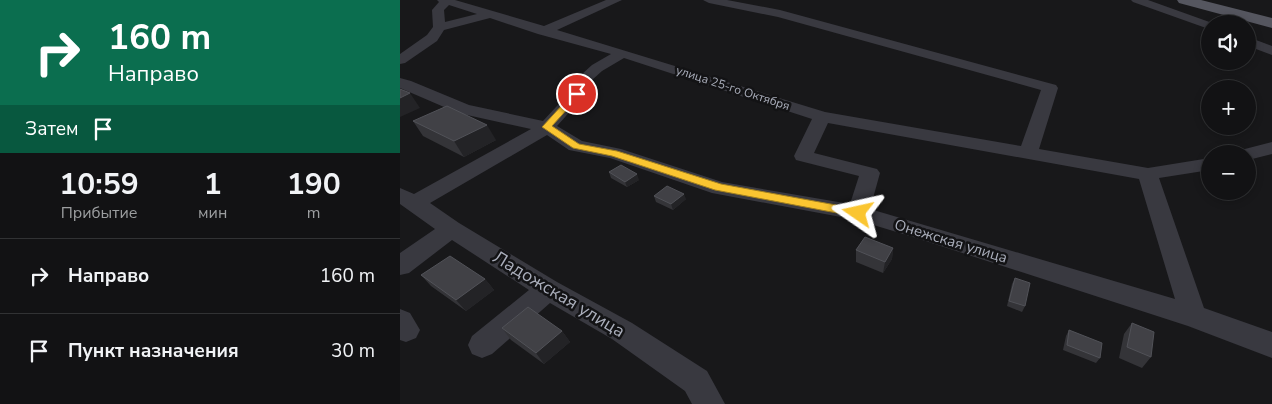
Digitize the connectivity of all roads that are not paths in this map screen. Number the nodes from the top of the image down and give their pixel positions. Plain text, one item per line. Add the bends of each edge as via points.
1 (445, 0) edge
2 (616, 0) edge
3 (709, 0) edge
4 (1137, 0) edge
5 (1184, 0) edge
6 (488, 14) junction
7 (1201, 23) edge
8 (1272, 23) edge
9 (438, 27) junction
10 (544, 31) junction
11 (1256, 44) edge
12 (1272, 50) edge
13 (623, 53) junction
14 (400, 60) edge
15 (400, 83) edge
16 (822, 117) junction
17 (547, 127) junction
18 (1272, 148) edge
19 (1256, 152) edge
20 (1028, 154) junction
21 (1201, 165) edge
22 (1148, 174) junction
23 (407, 199) edge
24 (858, 213) junction
25 (451, 229) junction
26 (400, 266) edge
27 (548, 289) junction
28 (1193, 316) junction
29 (1272, 344) edge
30 (482, 345) dead end
31 (708, 404) edge

1 - 6 street, улица 25-го Октября
1 - 9 street via 438,10
2 - 10 street
3 - 20 street via 780,14 1050,88
4 - 7 street
5 - 8 main road
6 - 9 street
6 - 10 street, улица 25-го Октября
9 - 14 street via 432,38
10 - 13 street, улица 25-го Октября
11 - 12 street
13 - 16 street, улица 25-го Октября
13 - 17 street via 586,78 577,94
15 - 17 street, Онежская улица via 464,109
16 - 20 street, улица 25-го Октября
16 - 24 street via 803,156 870,173
17 - 23 street
17 - 24 street, Онежская улица via 576,146 614,154 719,188
18 - 19 street
20 - 22 street, улица 25-го Октября
21 - 22 street, улица 25-го Октября
22 - 28 street
23 - 25 street, Ладожская улица
24 - 28 street, Онежская улица
25 - 26 street
25 - 27 street, Ладожская улица
27 - 30 street
27 - 31 street, Ладожская улица via 622,331 696,381
28 - 29 street, Онежская улица

